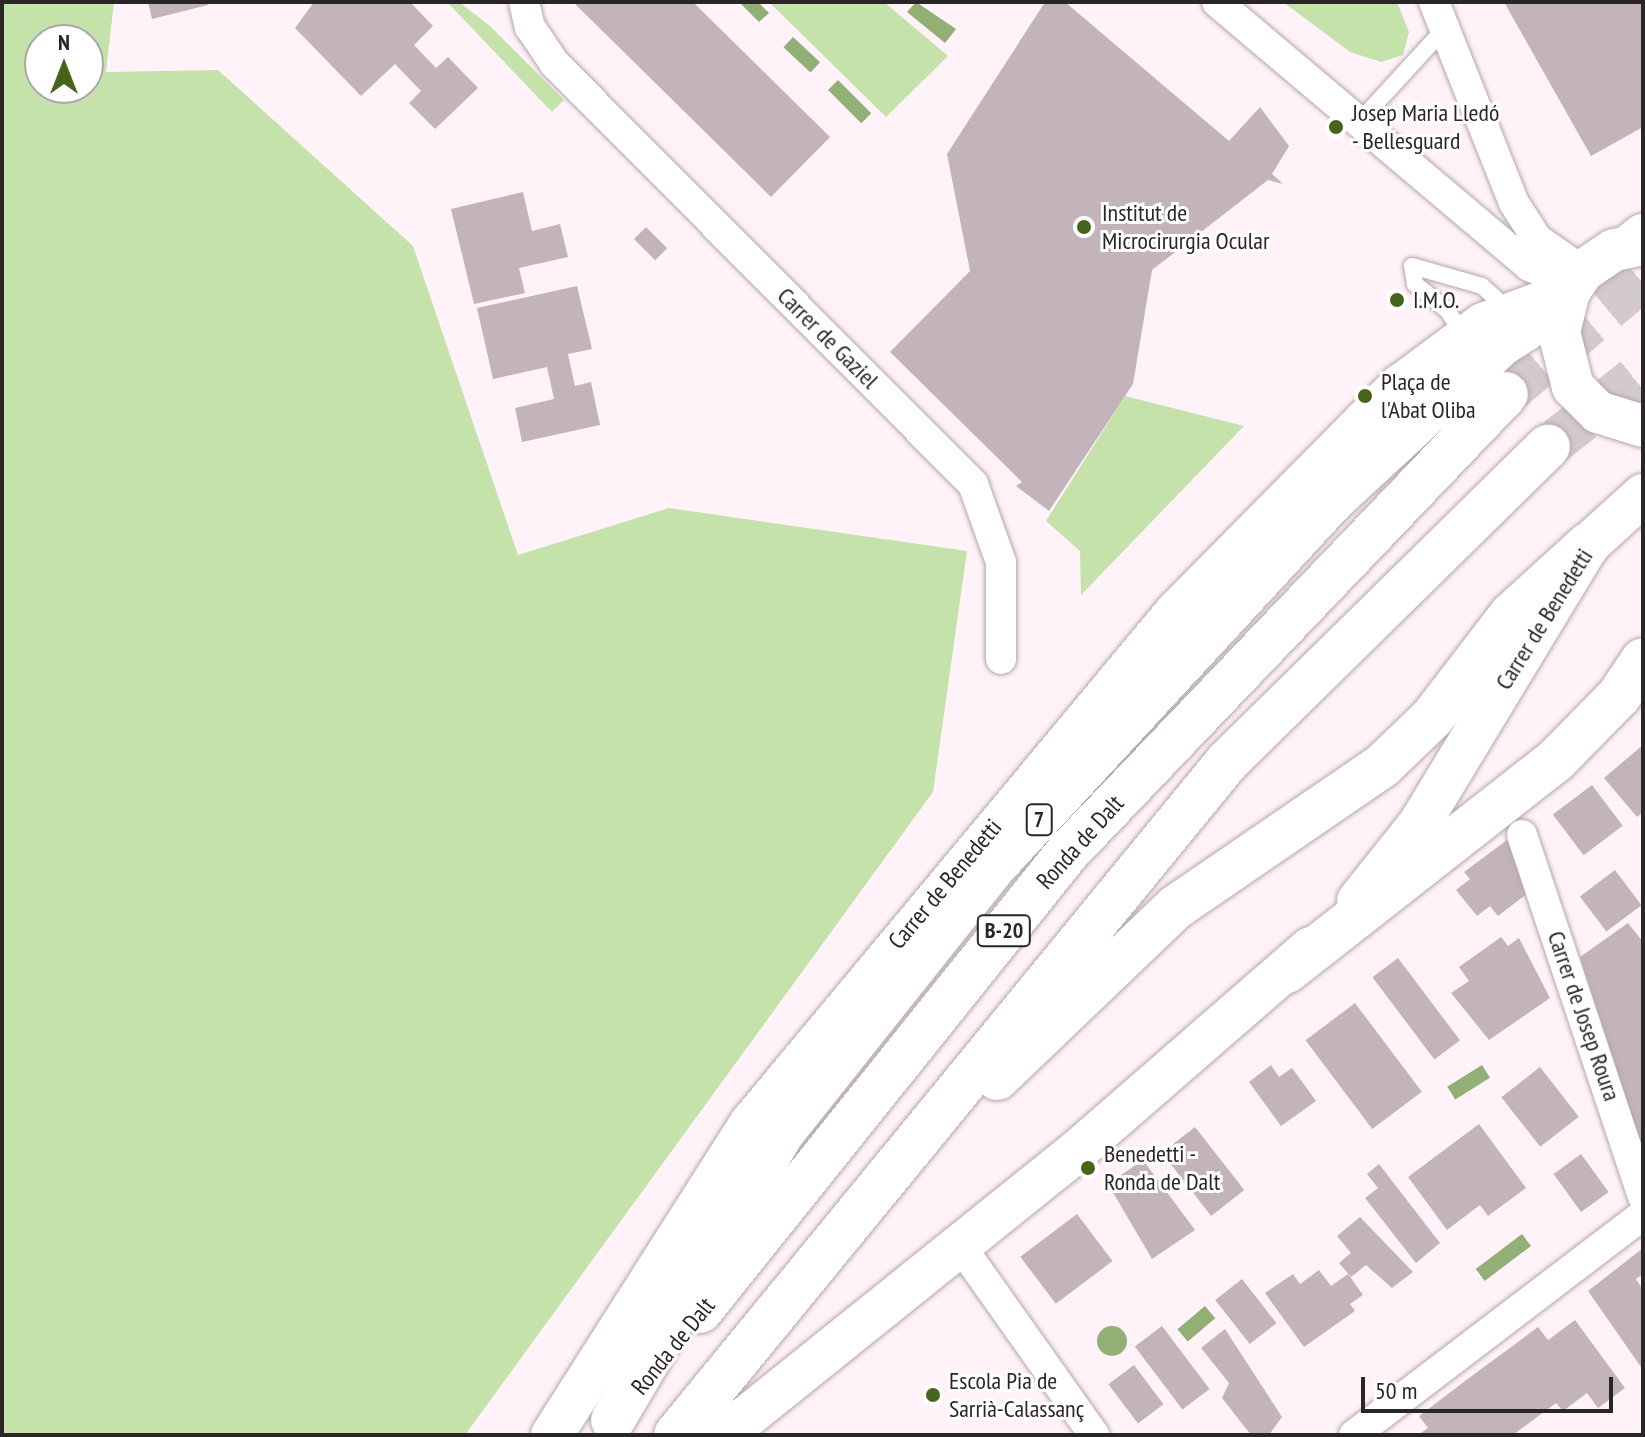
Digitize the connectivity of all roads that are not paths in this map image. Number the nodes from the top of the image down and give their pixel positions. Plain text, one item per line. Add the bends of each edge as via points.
1 (524, 2) edge
2 (1217, 2) edge
3 (1440, 14) edge
4 (1360, 121) junction
5 (1640, 242) edge
6 (1572, 288) junction
7 (1512, 313) junction
8 (1464, 338) junction
9 (1506, 394) tunnel mouth
10 (1643, 426) edge
11 (1548, 447) tunnel mouth
12 (1643, 495) edge
13 (1589, 544) junction
14 (1001, 659) dead end
15 (1643, 660) edge
16 (1522, 835) dead end
17 (1287, 971) junction
18 (1643, 1197) edge
19 (1643, 1215) edge
20 (959, 1244) junction
21 (814, 1260) junction
22 (608, 1427) edge
23 (552, 1435) edge
24 (676, 1435) edge
25 (724, 1435) edge
26 (1094, 1435) edge
27 (1354, 1435) edge

1 - 14 street, Carrer de Gaziel via 530,27 555,64 973,484 1001,562
2 - 4 street
3 - 4 lane
3 - 6 street via 1514,203
4 - 6 street via 1529,266
5 - 6 street
6 - 7 street, Carrer de Benedetti
6 - 10 street via 1560,356 1573,387 1598,412
6 - 22 highway, 7 via 1503,343 1331,502 991,870 782,1133
7 - 8 street, Carrer de Benedetti
7 - 8 lane via 1482,286 1412,266 1415,284 1448,311
8 - 23 street, Carrer de Benedetti via 1401,385 1176,612 961,864 751,1123
9 - 22 highway, Ronda de Dalt / B-20 via 1067,853
11 - 21 highway, B-20 via 1227,762
12 - 13 street, Carrer de Benedetti
13 - 17 street, Carrer de Benedetti via 1395,859
13 - 21 highway via 1511,615 1407,744 1138,938
15 - 17 highway via 1619,696 1556,760
16 - 18 street, Carrer de Josep Roura
17 - 20 street, Carrer de Benedetti
19 - 27 street
20 - 25 street, Carrer de Benedetti
20 - 26 street
21 - 24 highway, B-20

